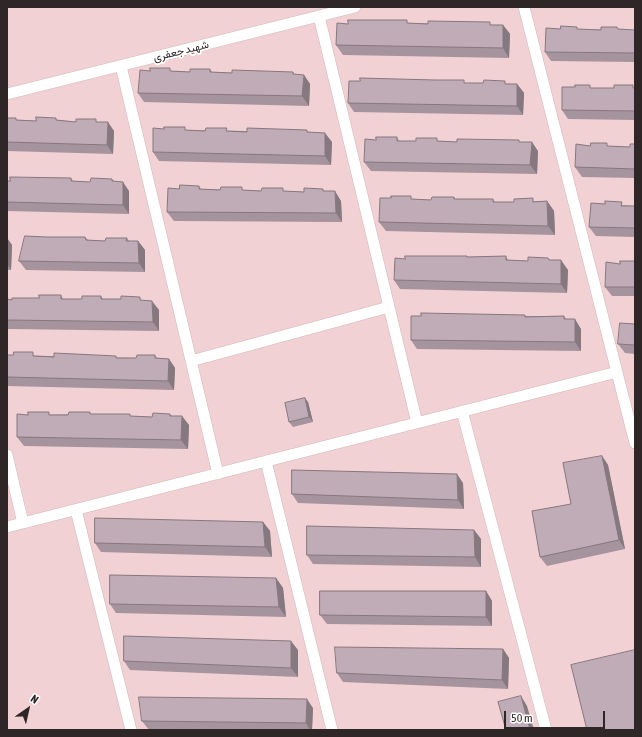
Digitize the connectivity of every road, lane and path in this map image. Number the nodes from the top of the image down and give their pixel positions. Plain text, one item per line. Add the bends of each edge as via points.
1 (355, 7) edge
2 (524, 7) edge
3 (319, 16) junction
4 (120, 66) junction
5 (7, 94) edge
6 (389, 307) junction
7 (191, 361) junction
8 (617, 372) junction
9 (462, 411) junction
10 (417, 423) junction
11 (634, 436) edge
12 (7, 455) edge
13 (266, 462) junction
14 (218, 474) junction
15 (76, 510) junction
16 (23, 523) junction
17 (7, 528) edge
18 (131, 730) edge
19 (332, 730) edge
20 (546, 730) edge

1 - 3 street, شهید جعفری
2 - 8 street
3 - 4 street, شهید جعفری
3 - 6 street
4 - 5 street, شهید جعفری
4 - 7 street
6 - 7 street
6 - 10 street
7 - 14 street
8 - 9 street
8 - 11 street
9 - 10 street
9 - 20 street
10 - 13 street
12 - 16 street
13 - 14 street
13 - 19 street
14 - 15 street
15 - 16 street
15 - 18 street
16 - 17 street

